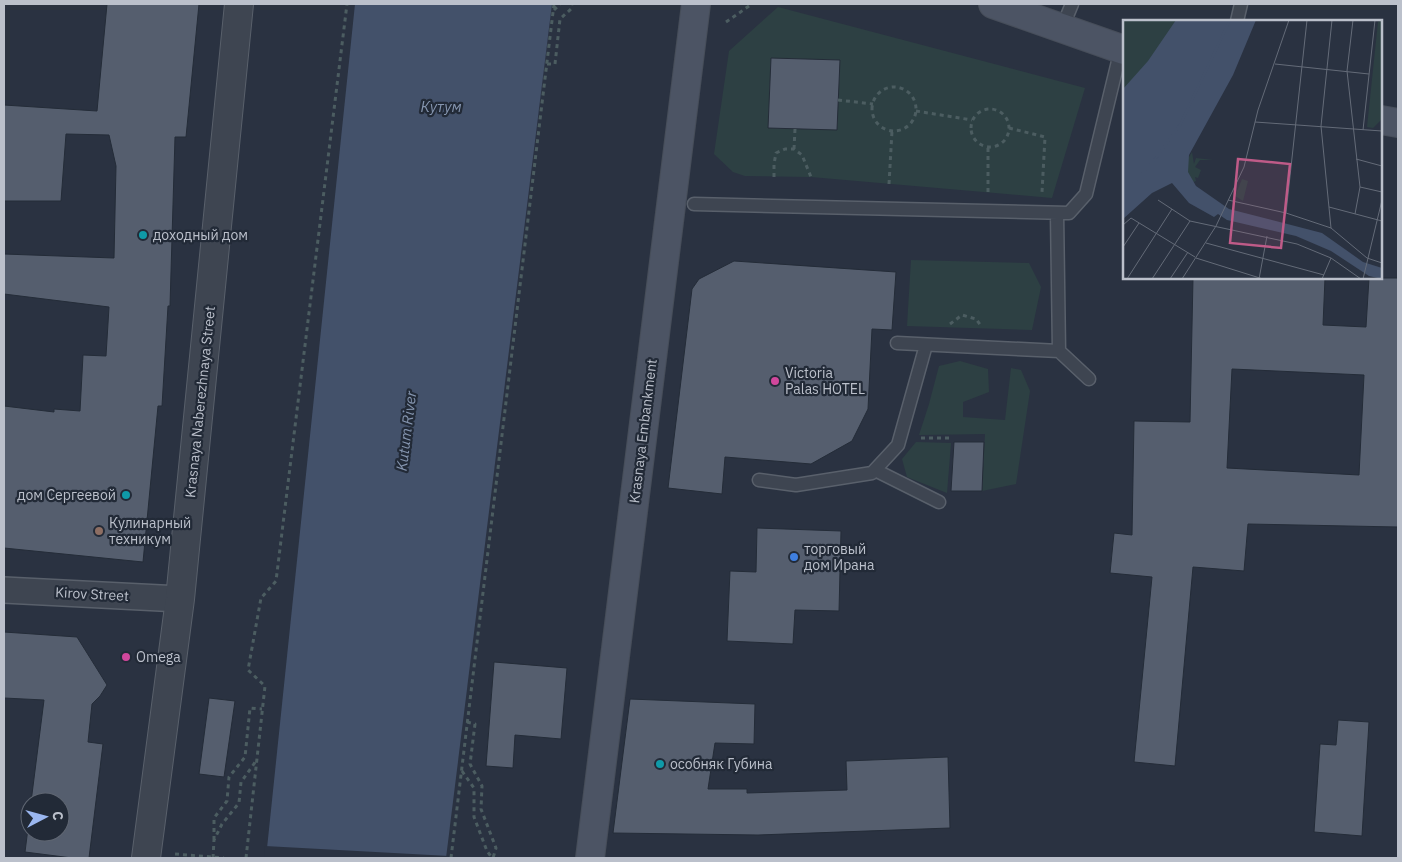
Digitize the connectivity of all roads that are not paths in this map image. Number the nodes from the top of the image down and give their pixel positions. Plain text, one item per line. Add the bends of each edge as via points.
1 (238, 4) edge
2 (696, 4) edge
3 (993, 4) edge
4 (1241, 4) edge
5 (1067, 16) edge
6 (1237, 20) edge
7 (1123, 49) edge
8 (1382, 120) edge
9 (1398, 123) edge
10 (694, 204) dead end
11 (1057, 213) junction
12 (897, 343) dead end
13 (926, 345) junction
14 (1059, 351) junction
15 (1089, 379) dead end
16 (875, 470) junction
17 (759, 480) dead end
18 (940, 502) dead end
19 (4, 590) edge
20 (180, 599) junction
21 (147, 855) edge
22 (590, 858) edge

1 - 20 street, Krasnaya Naberezhnaya Street
2 - 22 main road, Krasnaya Embankment
3 - 5 main road
4 - 6 lane
5 - 7 main road
7 - 11 lane via 1086,194 1069,213
8 - 9 main road
10 - 11 lane
11 - 14 lane
12 - 13 lane
13 - 14 lane
13 - 16 lane via 898,445
14 - 15 lane
16 - 17 lane via 796,485
16 - 18 lane
19 - 20 street, Kirov Street
20 - 21 street, Krasnaya Naberezhnaya Street

